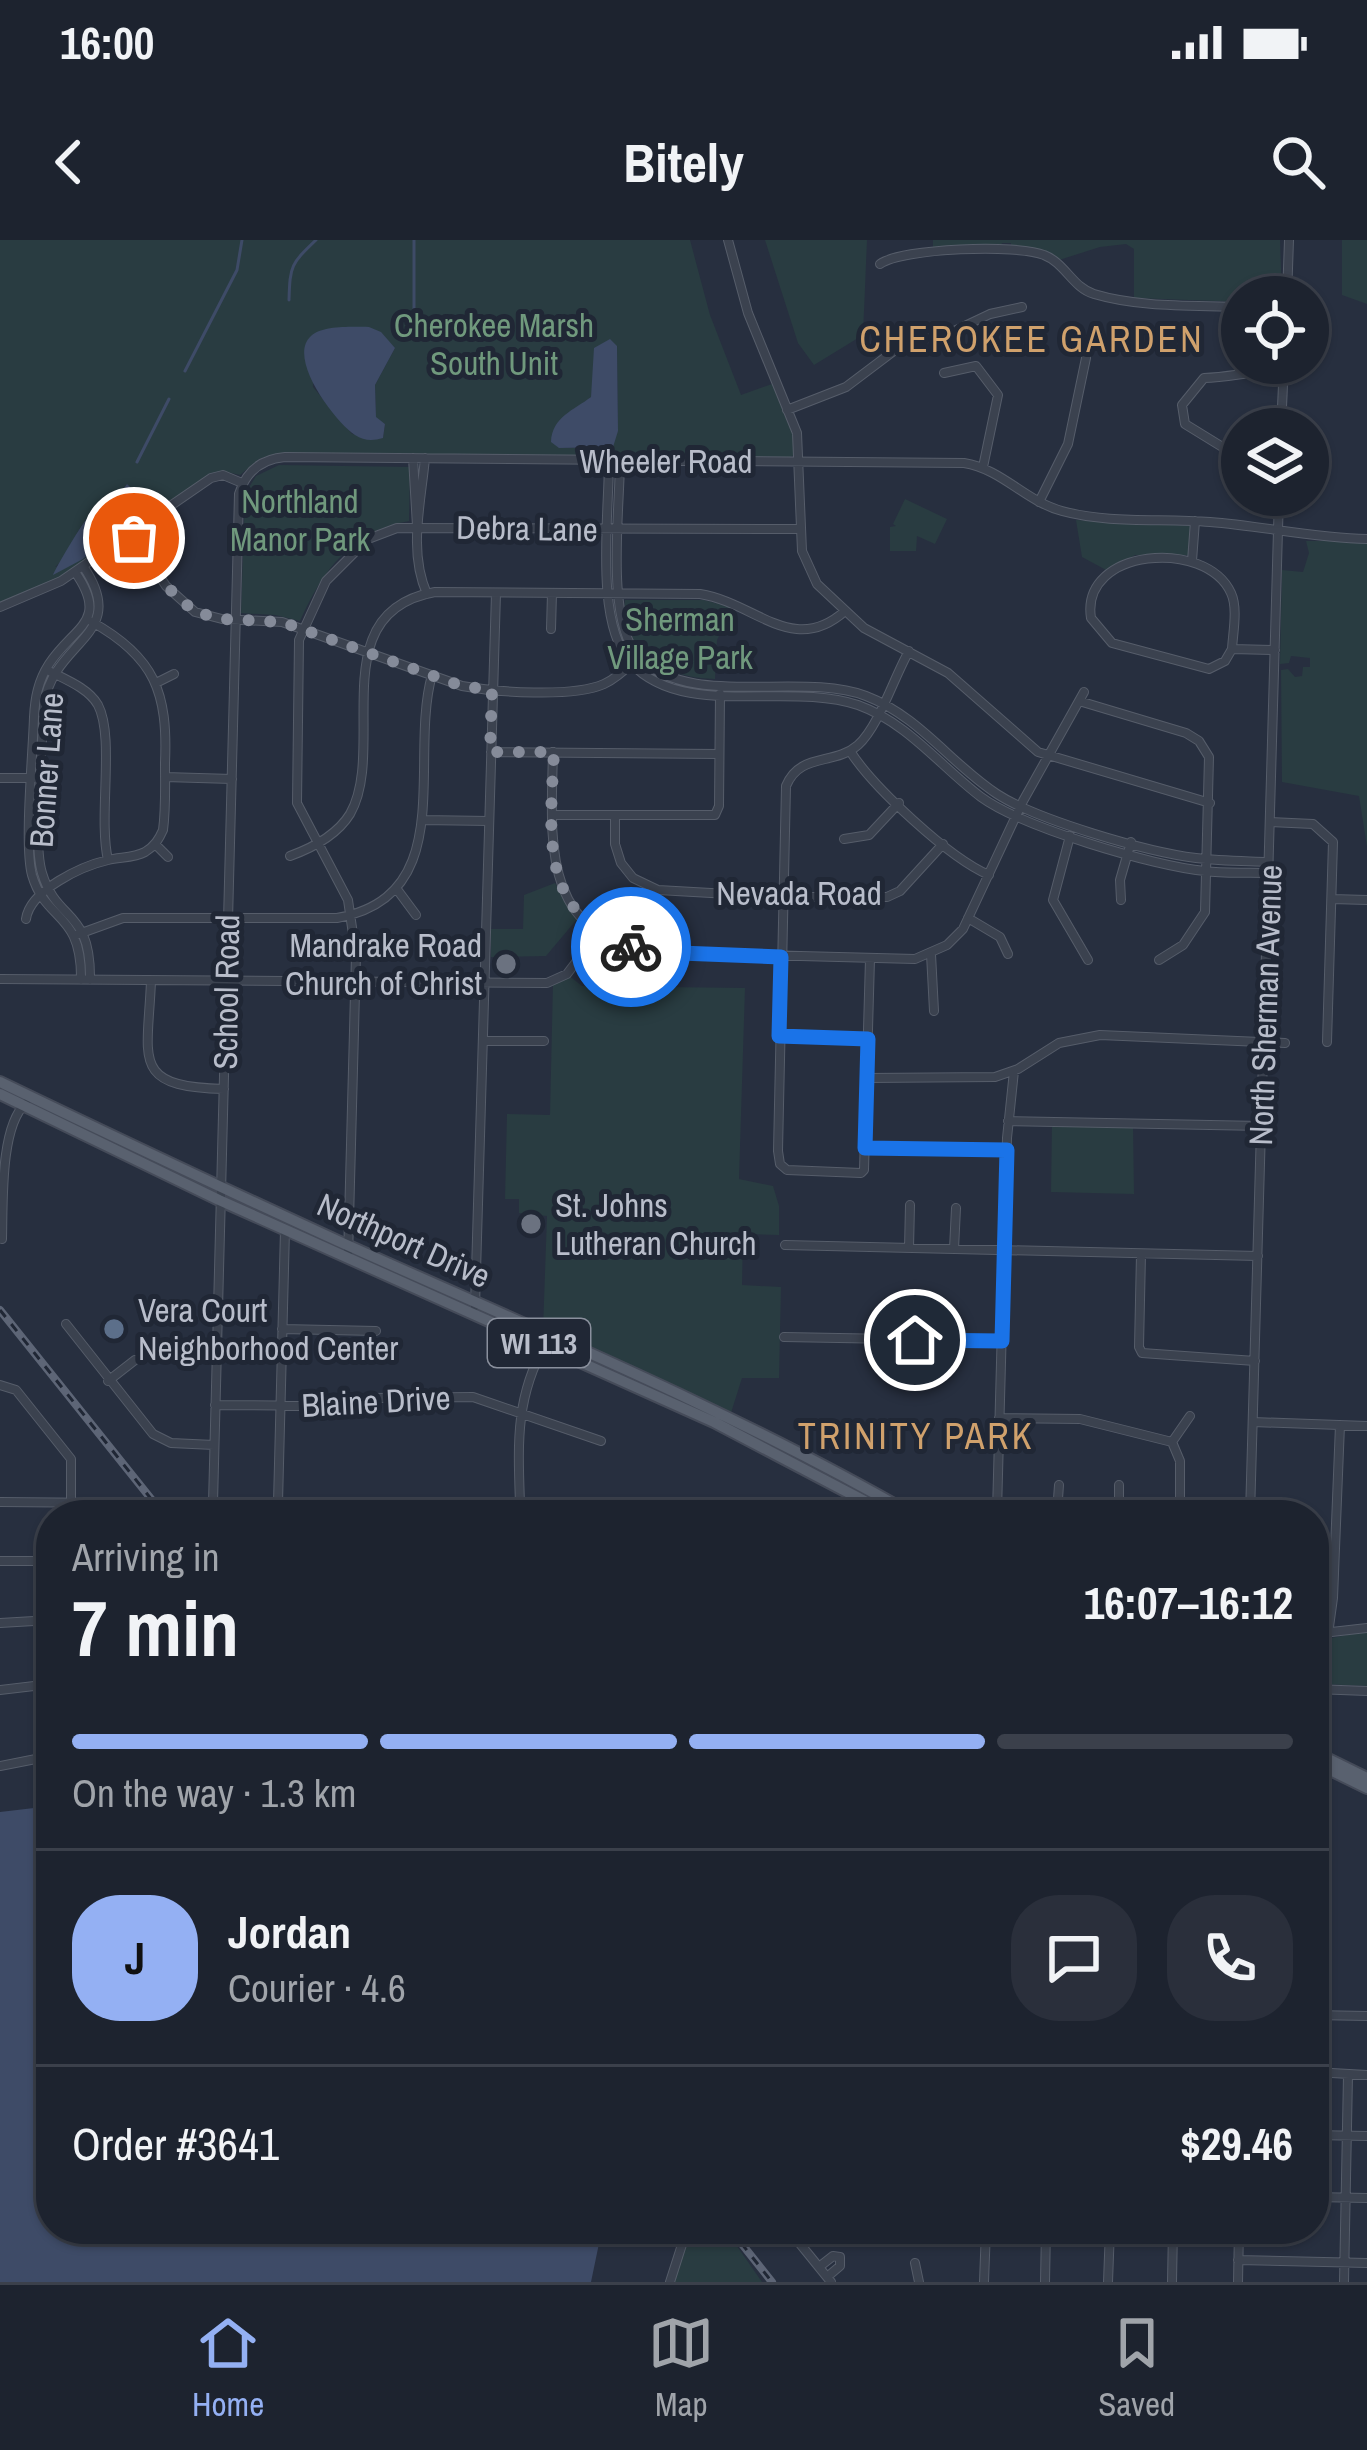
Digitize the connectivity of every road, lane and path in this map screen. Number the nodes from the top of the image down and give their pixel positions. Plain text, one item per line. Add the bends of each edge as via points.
1 (728, 240) edge
2 (1289, 240) edge
3 (880, 264) dead end
4 (1287, 276) edge
5 (1221, 306) edge
6 (1022, 308) dead end
7 (1086, 358) dead end
8 (944, 373) dead end
9 (1221, 379) edge
10 (788, 410) junction
11 (1221, 447) edge
12 (412, 458) junction
13 (425, 458) junction
14 (615, 460) junction
15 (800, 462) junction
16 (983, 467) junction
17 (242, 483) junction
18 (1039, 502) junction
19 (1279, 516) edge
20 (1195, 521) junction
21 (417, 528) junction
22 (614, 529) junction
23 (801, 530) junction
24 (1279, 531) junction
25 (131, 533) junction
26 (1367, 539) edge
27 (1192, 561) junction
28 (79, 569) junction
29 (496, 593) junction
30 (552, 593) junction
31 (608, 593) junction
32 (619, 593) junction
33 (427, 594) junction
34 (0, 607) edge
35 (845, 611) junction
36 (235, 620) junction
37 (92, 622) junction
38 (302, 628) junction
39 (551, 628) dead end
40 (1232, 649) junction
41 (1275, 650) junction
42 (909, 651) junction
43 (369, 652) junction
44 (635, 660) junction
45 (49, 671) junction
46 (173, 674) dead end
47 (432, 675) junction
48 (156, 682) junction
49 (720, 689) junction
50 (492, 690) junction
51 (882, 703) junction
52 (877, 714) junction
53 (850, 751) junction
54 (490, 752) junction
55 (554, 752) junction
56 (719, 754) junction
57 (1048, 757) junction
58 (165, 777) junction
59 (0, 778) edge
60 (37, 778) junction
61 (232, 778) junction
62 (899, 803) junction
63 (1210, 803) junction
64 (1018, 812) junction
65 (552, 815) junction
66 (615, 816) junction
67 (422, 820) junction
68 (489, 821) junction
69 (1270, 822) junction
70 (1072, 831) junction
71 (844, 839) dead end
72 (318, 843) junction
73 (155, 844) junction
74 (944, 844) junction
75 (1129, 847) junction
76 (290, 856) dead end
77 (168, 857) dead end
78 (1208, 859) junction
79 (108, 860) junction
80 (1268, 867) junction
81 (1208, 872) junction
82 (988, 874) junction
83 (396, 888) junction
84 (46, 892) junction
85 (782, 897) junction
86 (1332, 899) junction
87 (1121, 900) dead end
88 (1367, 900) edge
89 (352, 915) junction
90 (416, 915) dead end
91 (228, 918) junction
92 (968, 918) junction
93 (26, 919) dead end
94 (598, 932) junction
95 (80, 933) junction
96 (931, 954) junction
97 (1008, 954) dead end
98 (781, 957) junction
99 (870, 959) junction
100 (1088, 960) dead end
101 (1159, 960) dead end
102 (0, 979) edge
103 (85, 980) junction
104 (151, 981) junction
105 (226, 982) junction
106 (355, 982) junction
107 (484, 982) junction
108 (934, 1012) dead end
109 (779, 1036) junction
110 (868, 1039) junction
111 (1264, 1040) junction
112 (483, 1041) junction
113 (544, 1041) dead end
114 (1285, 1042) dead end
115 (1328, 1042) dead end
116 (1014, 1071) junction
117 (867, 1078) junction
118 (0, 1082) edge
119 (224, 1089) junction
120 (0, 1094) edge
121 (41, 1102) junction
122 (22, 1105) junction
123 (1008, 1121) junction
124 (1262, 1126) junction
125 (865, 1148) junction
126 (1007, 1150) junction
127 (220, 1194) junction
128 (910, 1205) dead end
129 (956, 1208) dead end
130 (285, 1230) junction
131 (2, 1239) edge
132 (785, 1245) dead end
133 (909, 1248) junction
134 (954, 1249) junction
135 (1004, 1250) junction
136 (349, 1252) junction
137 (1141, 1253) junction
138 (1258, 1256) junction
139 (475, 1307) junction
140 (66, 1324) dead end
141 (282, 1329) junction
142 (376, 1331) dead end
143 (784, 1337) dead end
144 (547, 1340) junction
145 (1002, 1341) junction
146 (135, 1360) dead end
147 (1255, 1360) junction
148 (108, 1381) junction
149 (1, 1385) edge
150 (215, 1405) junction
151 (280, 1405) junction
152 (520, 1413) junction
153 (1190, 1416) dead end
154 (999, 1418) junction
155 (1253, 1422) junction
156 (1340, 1425) junction
157 (1367, 1426) edge
158 (747, 1438) junction
159 (601, 1441) dead end
160 (1172, 1442) junction
161 (214, 1445) junction
162 (798, 1454) junction
163 (1059, 1485) dead end
164 (1119, 1485) dead end
165 (856, 1490) junction
166 (71, 1500) edge
167 (213, 1500) edge
168 (278, 1500) edge
169 (520, 1500) edge
170 (851, 1500) edge
171 (870, 1500) edge
172 (879, 1500) edge
173 (997, 1500) edge
174 (1058, 1500) edge
175 (1119, 1500) edge
176 (1180, 1500) edge
177 (1250, 1500) edge
178 (0, 1502) edge
179 (36, 1502) edge
180 (0, 1561) edge
181 (36, 1561) edge
182 (36, 1621) edge
183 (0, 1623) edge
184 (1329, 1627) edge
185 (1367, 1628) edge
186 (1329, 1634) edge
187 (36, 1686) edge
188 (1329, 1689) edge
189 (0, 1690) edge
190 (1367, 1690) edge
191 (36, 1759) edge
192 (1329, 1761) edge
193 (0, 1766) edge
194 (1329, 1768) edge
195 (1365, 1783) edge
196 (1329, 2015) edge
197 (1367, 2016) edge
198 (1329, 2073) edge
199 (1348, 2075) junction
200 (1367, 2075) edge
201 (1329, 2135) edge
202 (1346, 2136) junction
203 (1367, 2136) edge
204 (1329, 2197) edge
205 (1345, 2197) junction
206 (1367, 2198) edge
207 (682, 2244) edge
208 (800, 2244) edge
209 (985, 2244) edge
210 (1046, 2244) edge
211 (1109, 2244) edge
212 (1173, 2244) edge
213 (1239, 2244) edge
214 (1238, 2260) junction
215 (1344, 2262) junction
216 (914, 2263) dead end
217 (1367, 2263) edge
218 (819, 2267) junction
219 (829, 2280) edge
220 (670, 2282) edge
221 (919, 2282) edge
222 (984, 2282) edge
223 (1045, 2282) edge
224 (1108, 2282) edge
225 (1172, 2282) edge
226 (1238, 2282) edge
227 (1344, 2282) edge

1 - 10 street
2 - 4 street
3 - 5 street via 907,254 1028,250 1095,294
6 - 10 street via 903,344 846,387
7 - 18 street via 1068,444
8 - 16 street via 976,366 998,395
9 - 11 street via 1202,380 1182,405 1189,428
10 - 15 street
12 - 13 street, Wheeler Road
12 - 17 street, Wheeler Road via 275,458
12 - 21 street
13 - 14 street, Wheeler Road
13 - 21 street
14 - 15 street, Wheeler Road
14 - 22 street
15 - 16 street, Wheeler Road
15 - 23 street
16 - 18 street, Wheeler Road
17 - 25 street, Wheeler Road via 215,476
17 - 36 street, School Road
18 - 20 street, Wheeler Road via 1081,515
19 - 24 street, North Sherman Avenue
20 - 24 street, Wheeler Road
20 - 27 street
21 - 22 street, Debra Lane
21 - 33 street via 417,569
21 - 38 street, Debra Lane via 363,542 326,580
22 - 23 street, Debra Lane
22 - 31 street
22 - 32 street
23 - 35 street via 808,572
24 - 26 street, Wheeler Road
24 - 41 street, North Sherman Avenue
25 - 28 street, Wheeler Road
25 - 36 street via 181,602
27 - 40 street via 1232,595
27 - 40 street via 1124,562 1096,589 1090,618 1112,643 1200,668 1217,668
28 - 34 street, Wheeler Road
28 - 37 street via 100,597
29 - 30 street
29 - 33 street
29 - 50 street
30 - 31 street
30 - 39 street
31 - 32 street
31 - 44 street via 614,638
32 - 35 street via 706,595 801,631
32 - 44 street
33 - 43 street via 396,608
35 - 42 street
36 - 38 street
36 - 61 street, School Road
37 - 45 street, Bonner Lane
37 - 48 street via 130,646
38 - 43 street
38 - 72 street via 296,793
40 - 41 street
41 - 69 street, North Sherman Avenue
42 - 51 street
42 - 57 street
43 - 47 street
43 - 72 street via 358,793 343,824
44 - 49 street via 670,689
44 - 50 street via 585,689
45 - 60 street, Bonner Lane via 35,698
45 - 79 street via 89,695 102,719
46 - 48 street
47 - 50 street
47 - 67 street
48 - 58 street via 166,720
49 - 51 street via 820,686
49 - 52 street via 815,695
49 - 56 street
50 - 54 street
51 - 52 street
51 - 64 street
52 - 53 street
52 - 64 street via 982,797
53 - 62 street
53 - 85 street via 807,763 789,779
54 - 55 street
54 - 68 street
55 - 56 street
55 - 65 street
56 - 66 street via 719,811 712,816
57 - 63 street
57 - 63 street via 1081,697 1186,733 1204,748
57 - 64 street
58 - 61 street
58 - 73 street via 165,820
59 - 60 street
60 - 84 street, Bonner Lane via 30,869
61 - 91 street, School Road
62 - 71 street via 869,835
62 - 74 street
63 - 78 street
64 - 70 street
64 - 82 street
65 - 66 street
65 - 94 street via 562,890
66 - 85 street, Nevada Road via 617,854 640,883
67 - 68 street
67 - 83 street via 415,858
68 - 107 street
69 - 80 street, North Sherman Avenue
69 - 86 street via 1312,824 1333,842
70 - 75 street
70 - 100 street via 1053,900
72 - 76 street
72 - 89 street
73 - 77 street
73 - 79 street
74 - 82 street
74 - 85 street, Nevada Road via 887,897
75 - 78 street
75 - 81 street
75 - 87 street
78 - 80 street
78 - 81 street
79 - 84 street
80 - 81 street
80 - 111 street, North Sherman Avenue
81 - 101 street via 1201,921 1179,950
82 - 92 street
83 - 89 street
83 - 90 street
84 - 93 street
84 - 95 street, Bonner Lane
85 - 98 street
86 - 88 street
86 - 115 street
89 - 91 street
89 - 106 street
91 - 95 street via 118,918
91 - 105 street, School Road
92 - 96 street
92 - 97 street via 1000,937
94 - 98 street via 654,952
94 - 107 street via 561,979
95 - 103 street
96 - 99 street
96 - 108 street
98 - 99 street
98 - 109 street
99 - 110 street
102 - 103 street
103 - 104 street
104 - 105 street
104 - 119 street via 154,1069 178,1087
105 - 106 street
105 - 119 street, School Road
106 - 107 street
106 - 136 street
107 - 112 street
109 - 110 street
109 - 125 street via 784,1167 862,1172
110 - 117 street
111 - 114 street
111 - 116 street via 1087,1036
111 - 124 street, North Sherman Avenue
112 - 113 street
112 - 139 street
116 - 117 street via 995,1078
116 - 123 street
117 - 125 street
118 - 121 main road, Northport Drive / WI 113
119 - 127 street, School Road
120 - 122 main road, Northport Drive / WI 113
121 - 122 street
121 - 127 main road, Northport Drive / WI 113
122 - 127 main road, Northport Drive / WI 113
122 - 131 street via 5,1141
123 - 124 street
123 - 126 street
124 - 138 street, North Sherman Avenue
125 - 126 street
126 - 135 street
127 - 130 main road, Northport Drive / WI 113
127 - 136 main road, Northport Drive / WI 113
127 - 150 street, School Road
128 - 133 street
129 - 134 street
130 - 136 main road, Northport Drive / WI 113
130 - 141 street
132 - 133 street
133 - 134 street
134 - 135 street
135 - 137 street
135 - 145 street
136 - 139 main road, Northport Drive / WI 113
137 - 138 street
137 - 147 street via 1142,1353
138 - 147 street, North Sherman Avenue
139 - 144 main road, Northport Drive / WI 113
140 - 148 street
141 - 142 street
141 - 151 street
143 - 145 street
144 - 152 street
144 - 158 main road, Northport Drive / WI 113
144 - 162 main road, Northport Drive / WI 113
145 - 154 street
146 - 148 street
147 - 155 street, North Sherman Avenue
148 - 161 street via 152,1434
149 - 166 street via 16,1390 71,1459
150 - 151 street, Blaine Drive
150 - 161 street, School Road
151 - 152 street, Blaine Drive via 462,1396
151 - 168 street
152 - 159 street, Blaine Drive
152 - 169 street
153 - 160 street
154 - 160 street via 1080,1419
154 - 173 street
155 - 156 street
155 - 177 street, North Sherman Avenue
156 - 157 street
156 - 184 street
158 - 162 main road
158 - 165 main road, Northport Drive / WI 113
160 - 176 street
161 - 167 street, School Road
162 - 165 main road, Northport Drive / WI 113
163 - 174 street
164 - 175 street
165 - 170 street
165 - 171 main road, Northport Drive / WI 113
165 - 172 main road, Northport Drive / WI 113
178 - 179 street
180 - 181 street
182 - 183 street
185 - 186 street
187 - 189 street
188 - 190 street
191 - 193 street
192 - 195 main road
194 - 195 main road
196 - 197 street
198 - 199 street
199 - 200 street
199 - 202 street
201 - 202 street
202 - 203 street
202 - 205 street
204 - 205 street
205 - 206 street
205 - 215 street
207 - 220 street
208 - 218 street
209 - 222 street
210 - 223 street
211 - 224 street
212 - 225 street
213 - 214 street
214 - 215 street
214 - 226 street
215 - 217 street
215 - 227 street
216 - 221 street
218 - 219 street
218 - 219 street via 836,2255 842,2261

